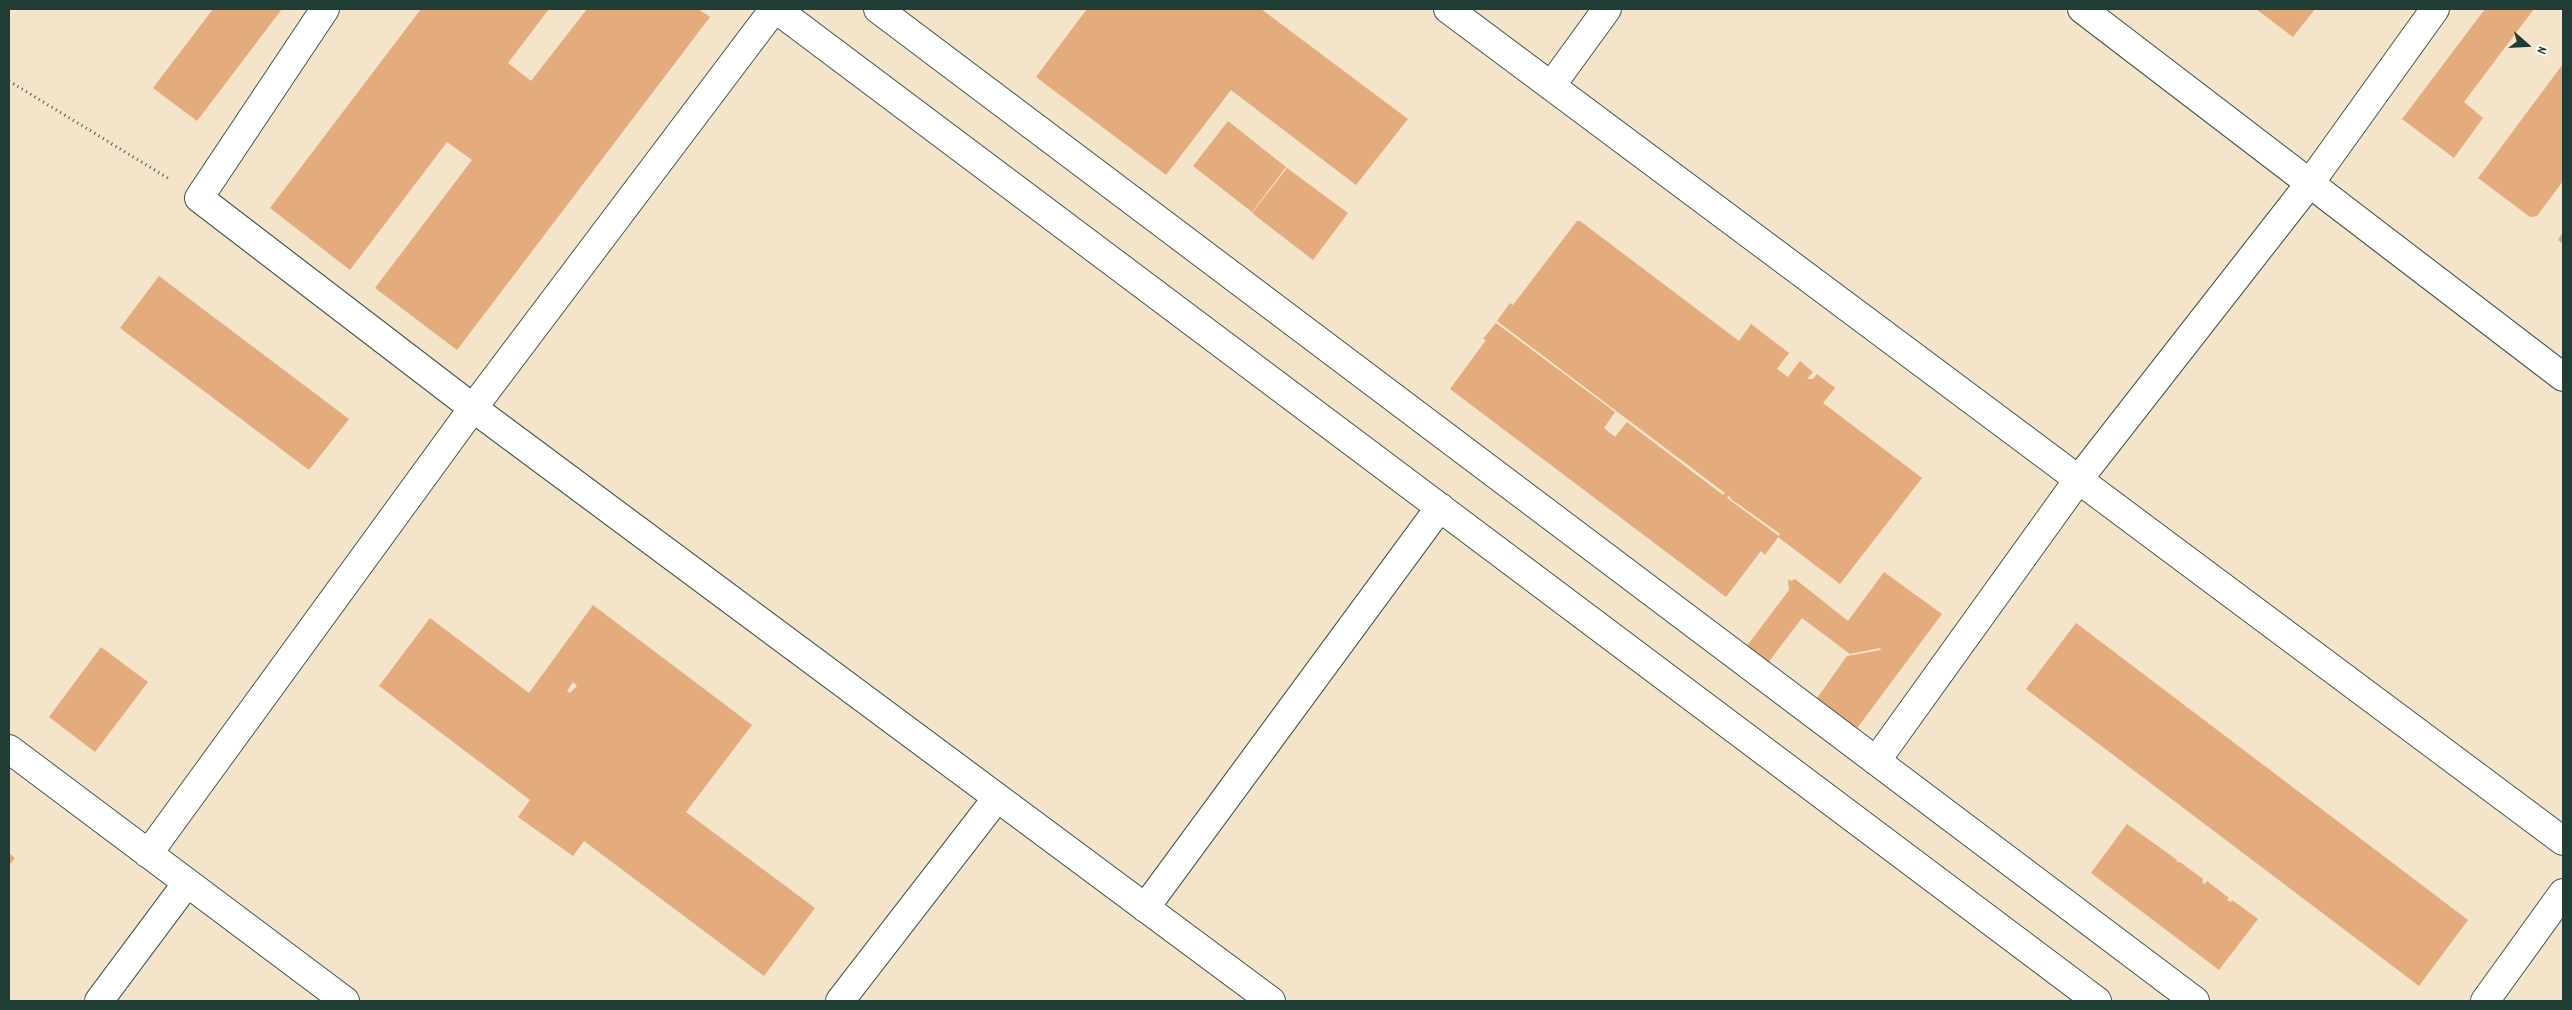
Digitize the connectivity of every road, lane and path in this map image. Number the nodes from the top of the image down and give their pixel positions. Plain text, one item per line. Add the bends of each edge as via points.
1 (324, 9) edge
2 (775, 9) edge
3 (878, 9) edge
4 (1448, 9) edge
5 (1607, 9) edge
6 (2082, 9) edge
7 (2435, 9) edge
8 (9, 81) edge
9 (1551, 86) junction
10 (2310, 183) junction
11 (199, 198) junction
12 (2563, 377) edge
13 (473, 408) junction
14 (2078, 480) junction
15 (1440, 507) junction
16 (9, 749) edge
17 (1876, 761) junction
18 (997, 798) junction
19 (2563, 841) edge
20 (148, 854) junction
21 (187, 883) junction
22 (2563, 893) edge
23 (1145, 908) junction
24 (99, 1001) edge
25 (346, 1001) edge
26 (840, 1001) edge
27 (1270, 1001) edge
28 (2097, 1001) edge
29 (2194, 1001) edge
30 (2485, 1001) edge

1 - 11 street
2 - 13 street
2 - 15 street
3 - 17 street
4 - 9 street
5 - 9 street
6 - 10 street
7 - 10 street
8 - 11 path
9 - 14 street
10 - 12 street
10 - 14 street
11 - 13 street
13 - 18 street
13 - 20 street
14 - 17 street
14 - 19 street
15 - 23 street
15 - 28 street
16 - 20 street
17 - 29 street
18 - 23 street
18 - 26 street
20 - 21 street
21 - 24 street
21 - 25 street
22 - 30 street
23 - 27 street

